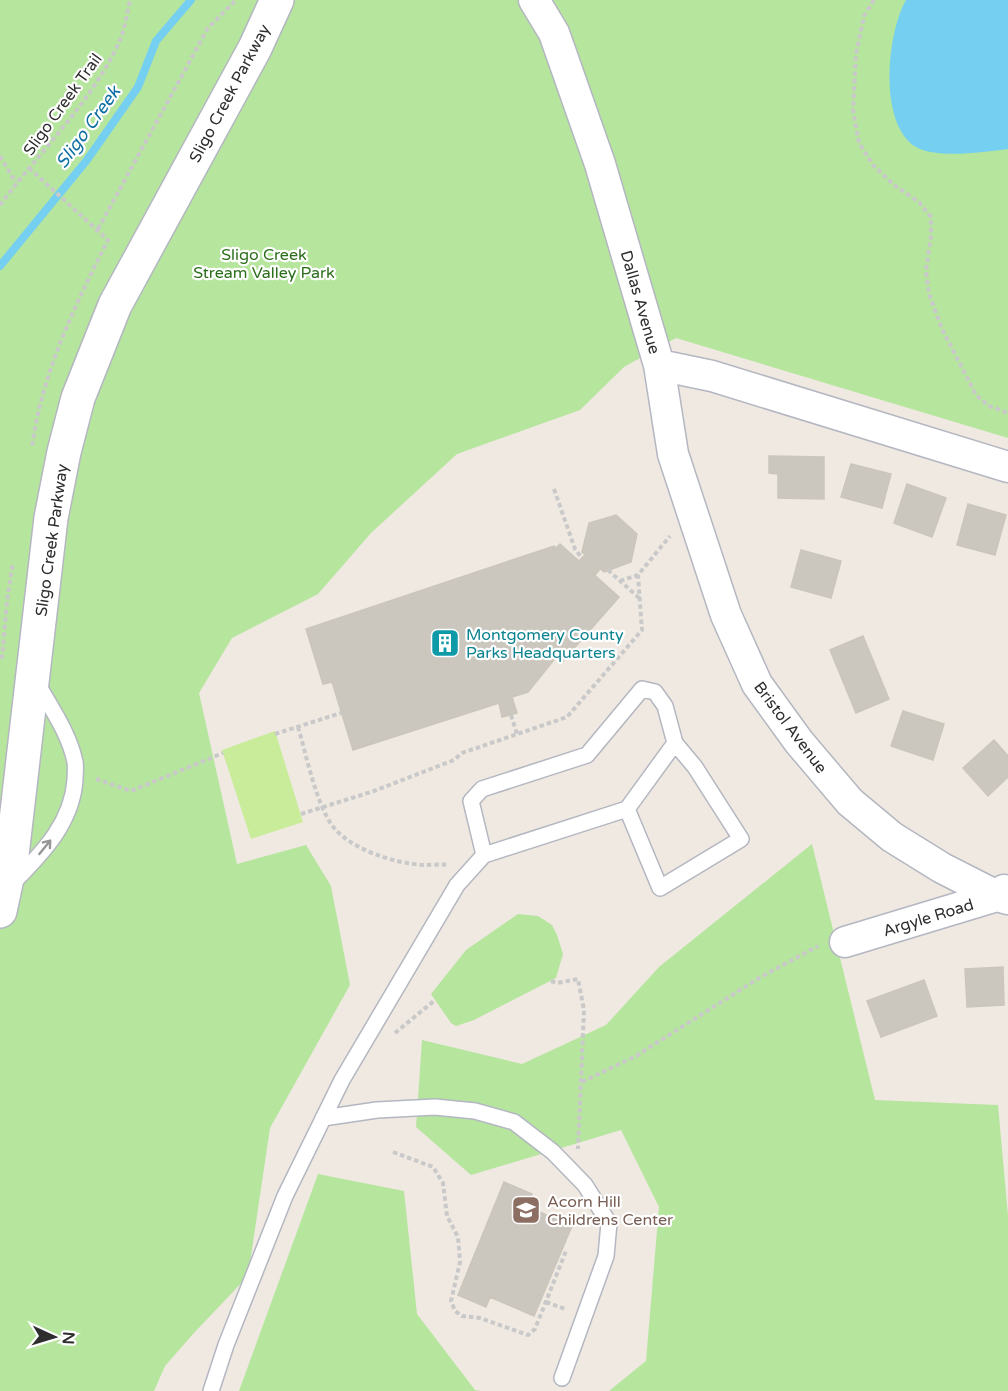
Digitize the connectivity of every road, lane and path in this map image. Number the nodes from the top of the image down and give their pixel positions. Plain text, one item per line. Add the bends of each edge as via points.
1 (130, 0) edge
2 (236, 0) edge
3 (278, 0) edge
4 (534, 0) edge
5 (874, 0) edge
6 (0, 156) edge
7 (29, 168) junction
8 (16, 183) junction
9 (0, 205) edge
10 (659, 365) junction
11 (1008, 413) edge
12 (1008, 467) edge
13 (554, 489) dead end
14 (695, 525) junction
15 (582, 558) dead end
16 (608, 570) dead end
17 (638, 575) junction
18 (620, 581) junction
19 (640, 599) junction
20 (33, 676) junction
21 (341, 713) dead end
22 (511, 715) dead end
23 (298, 727) junction
24 (275, 734) dead end
25 (517, 734) junction
26 (675, 742) junction
27 (223, 753) dead end
28 (75, 772) junction
29 (322, 806) junction
30 (627, 809) junction
31 (301, 814) dead end
32 (484, 855) junction
33 (468, 872) junction
34 (1004, 894) edge
35 (3, 901) edge
36 (845, 942) joint
37 (551, 981) dead end
38 (582, 1082) junction
39 (323, 1118) junction
40 (393, 1152) dead end
41 (569, 1169) junction
42 (566, 1251) dead end
43 (562, 1378) dead end
44 (211, 1391) edge

1 - 7 path, Sligo Creek Trail via 120,39 102,74
2 - 7 path, Sligo Creek Trail via 208,28 98,229
3 - 20 street, Sligo Creek Parkway via 115,305 78,398 51,518
4 - 10 street, Dallas Avenue via 554,33 600,164
5 - 11 path via 864,16 856,54 853,110 859,143 873,165 920,202 931,217 926,271 929,294 942,329 976,395 989,406
6 - 8 path
7 - 8 path
8 - 9 path
10 - 12 street, Dallas Avenue via 712,376
10 - 14 street, Bristol Avenue via 673,454
13 - 15 path via 575,549
14 - 17 path via 671,535
14 - 34 street, Bristol Avenue via 726,615 758,684 799,742 850,802 892,837 942,868
16 - 18 path
17 - 18 path
17 - 19 path
18 - 19 path
19 - 25 path via 642,630 567,717
20 - 28 lane via 66,734
20 - 35 street, Sligo Creek Parkway
21 - 23 path
22 - 25 path
23 - 24 path
23 - 29 path
25 - 29 path via 374,791
26 - 30 lane
26 - 30 lane via 741,839 660,888
26 - 32 lane via 665,706 655,692 642,689 587,755 482,789 471,801
27 - 28 path via 130,792
35 -> 28 lane via 63,824 74,792
29 - 31 path
29 - 33 path via 342,837 367,851 423,865 457,866
30 - 32 lane
32 - 33 lane
33 - 39 lane via 445,905
34 - 36 street, Argyle Road
36 - 38 path via 845,933 812,949 636,1056
37 - 38 path via 578,979 584,1010
38 - 41 path via 579,1146
39 - 41 lane via 435,1107 475,1111 514,1122
39 - 44 lane via 285,1196
40 - 42 path via 433,1167 443,1183 447,1216 458,1237 460,1262 451,1301 462,1316 480,1318 528,1335 535,1329
41 - 43 lane via 585,1185 609,1223 606,1256

